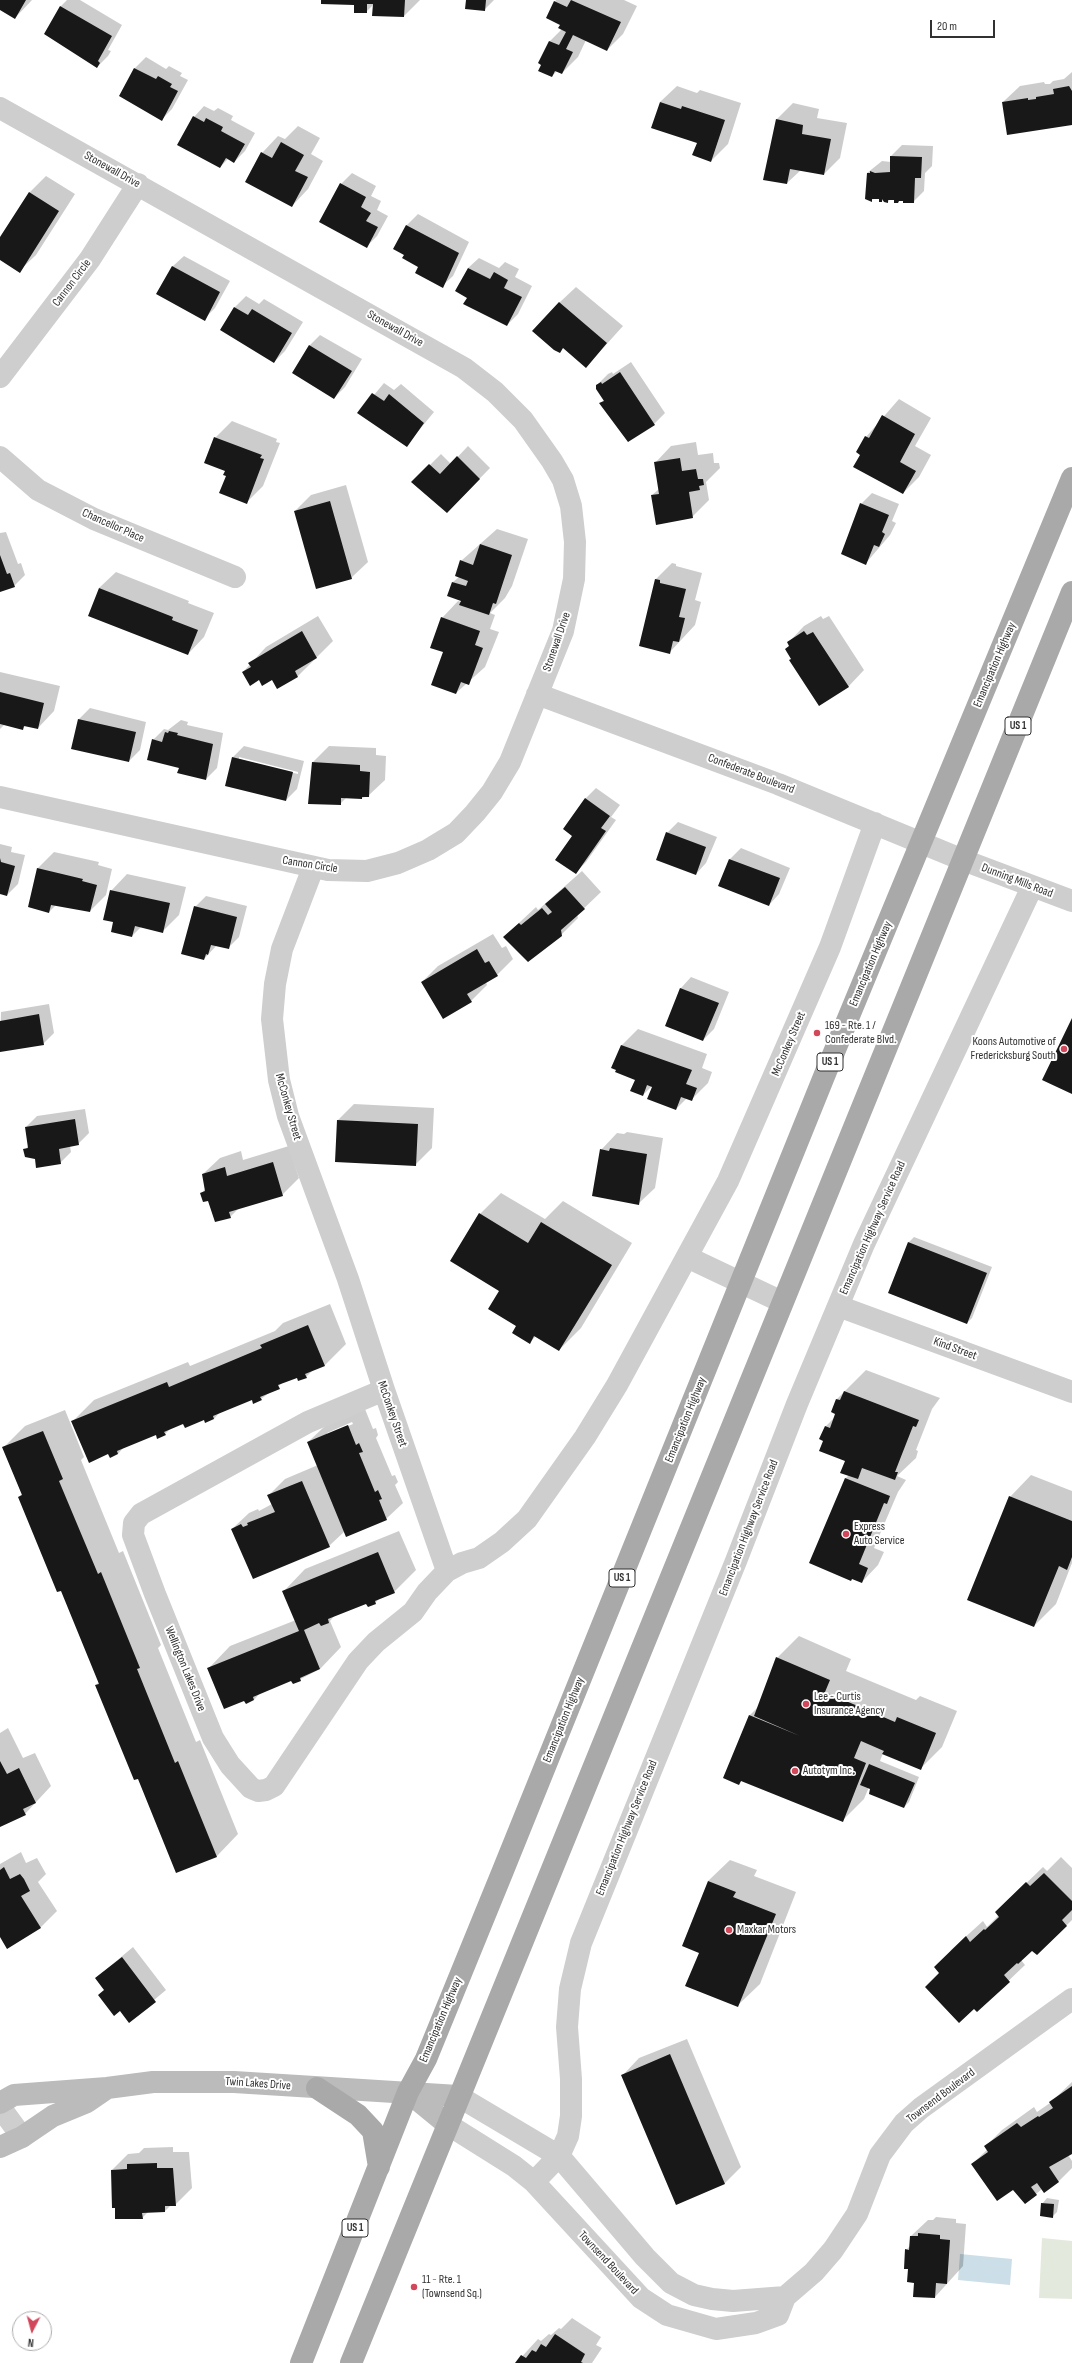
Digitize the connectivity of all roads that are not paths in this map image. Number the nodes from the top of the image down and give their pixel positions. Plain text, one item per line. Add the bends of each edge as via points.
1 (0, 108) edge
2 (138, 184) junction
3 (0, 377) edge
4 (0, 457) edge
5 (1072, 478) edge
6 (235, 577) dead end
7 (1072, 592) edge
8 (537, 694) junction
9 (0, 797) edge
10 (875, 823) junction
11 (922, 842) junction
12 (963, 860) junction
13 (313, 868) junction
14 (1032, 887) junction
15 (1072, 901) edge
16 (687, 1257) junction
17 (742, 1283) junction
18 (782, 1302) junction
19 (838, 1306) junction
20 (384, 1390) junction
21 (1072, 1392) edge
22 (447, 1571) junction
23 (1072, 1999) edge
24 (107, 2088) junction
25 (317, 2088) junction
26 (408, 2092) junction
27 (458, 2096) junction
28 (0, 2103) edge
29 (0, 2107) edge
30 (447, 2124) junction
31 (22, 2137) junction
32 (0, 2147) edge
33 (560, 2156) junction
34 (379, 2167) junction
35 (534, 2182) junction
36 (785, 2297) junction
37 (302, 2363) edge
38 (351, 2363) edge

1 - 2 street, Stonewall Drive
2 - 3 street, Cannon Circle via 90,259
2 - 8 street, Stonewall Drive via 464,368 495,392 523,420 563,480 571,506 575,542 574,579 567,616
4 - 6 street, Chancellor Place via 38,490 94,519
5 - 11 main road, Emancipation Highway / US 1
7 - 12 main road, US 1
8 - 10 street, Confederate Boulevard
8 - 13 street, Cannon Circle via 510,762 492,792 456,833 428,850 386,867 367,871
9 - 13 street, Cannon Circle
10 - 11 street, Confederate Boulevard
10 - 16 street, McConkey Street via 830,947 775,1077 728,1181
11 - 12 street, Confederate Boulevard
11 - 17 main road, Emancipation Highway / US 1 via 825,1074
12 - 14 street, Dunning Mills Road
12 - 18 main road, US 1
13 - 20 street, McConkey Street via 282,950 274,984 274,1046 288,1116 348,1279
14 - 15 street, Dunning Mills Road
14 - 19 street, Emancipation Highway Service Road via 864,1244
16 - 17 street
16 - 22 street, McConkey Street via 617,1385 585,1437 527,1519 502,1542 479,1558
17 - 18 street
17 - 26 main road, Emancipation Highway / US 1 via 491,1902 426,2059
18 - 27 main road, US 1
19 - 21 street, Kind Street
19 - 33 street, Emancipation Highway Service Road via 581,1943 570,1988 567,2027 571,2116 568,2136
20 - 22 street, McConkey Street
20 - 22 street, Wellington Lakes Drive via 308,1422 141,1514 134,1523 133,1534 146,1572 213,1738 230,1765 251,1788 266,1790 274,1786 358,1661 376,1642 413,1612
23 - 36 street, Townsend Boulevard via 920,2108 904,2123 880,2155 857,2214 833,2250 814,2272
24 - 25 street, Twin Lakes Drive via 153,2082 234,2082
24 - 28 street, Twin Lakes Drive via 14,2095
24 - 31 street, Twin Lakes Drive via 87,2102 53,2116
25 - 26 street, Twin Lakes Drive
25 - 34 main road via 358,2115 373,2131
26 - 27 street, Twin Lakes Drive
26 - 30 street
26 - 34 main road, Emancipation Highway / US 1
27 - 30 main road, US 1
27 - 33 street
29 - 31 street
30 - 35 street, Townsend Boulevard via 514,2166
30 - 38 main road, US 1
31 - 32 street, Twin Lakes Drive
33 - 35 street, Emancipation Highway Service Road
33 - 36 street via 645,2257 671,2283 694,2295 712,2299
34 - 37 main road, Emancipation Highway / US 1
35 - 36 street, Townsend Boulevard via 641,2298 667,2316 716,2329 756,2323 778,2315

